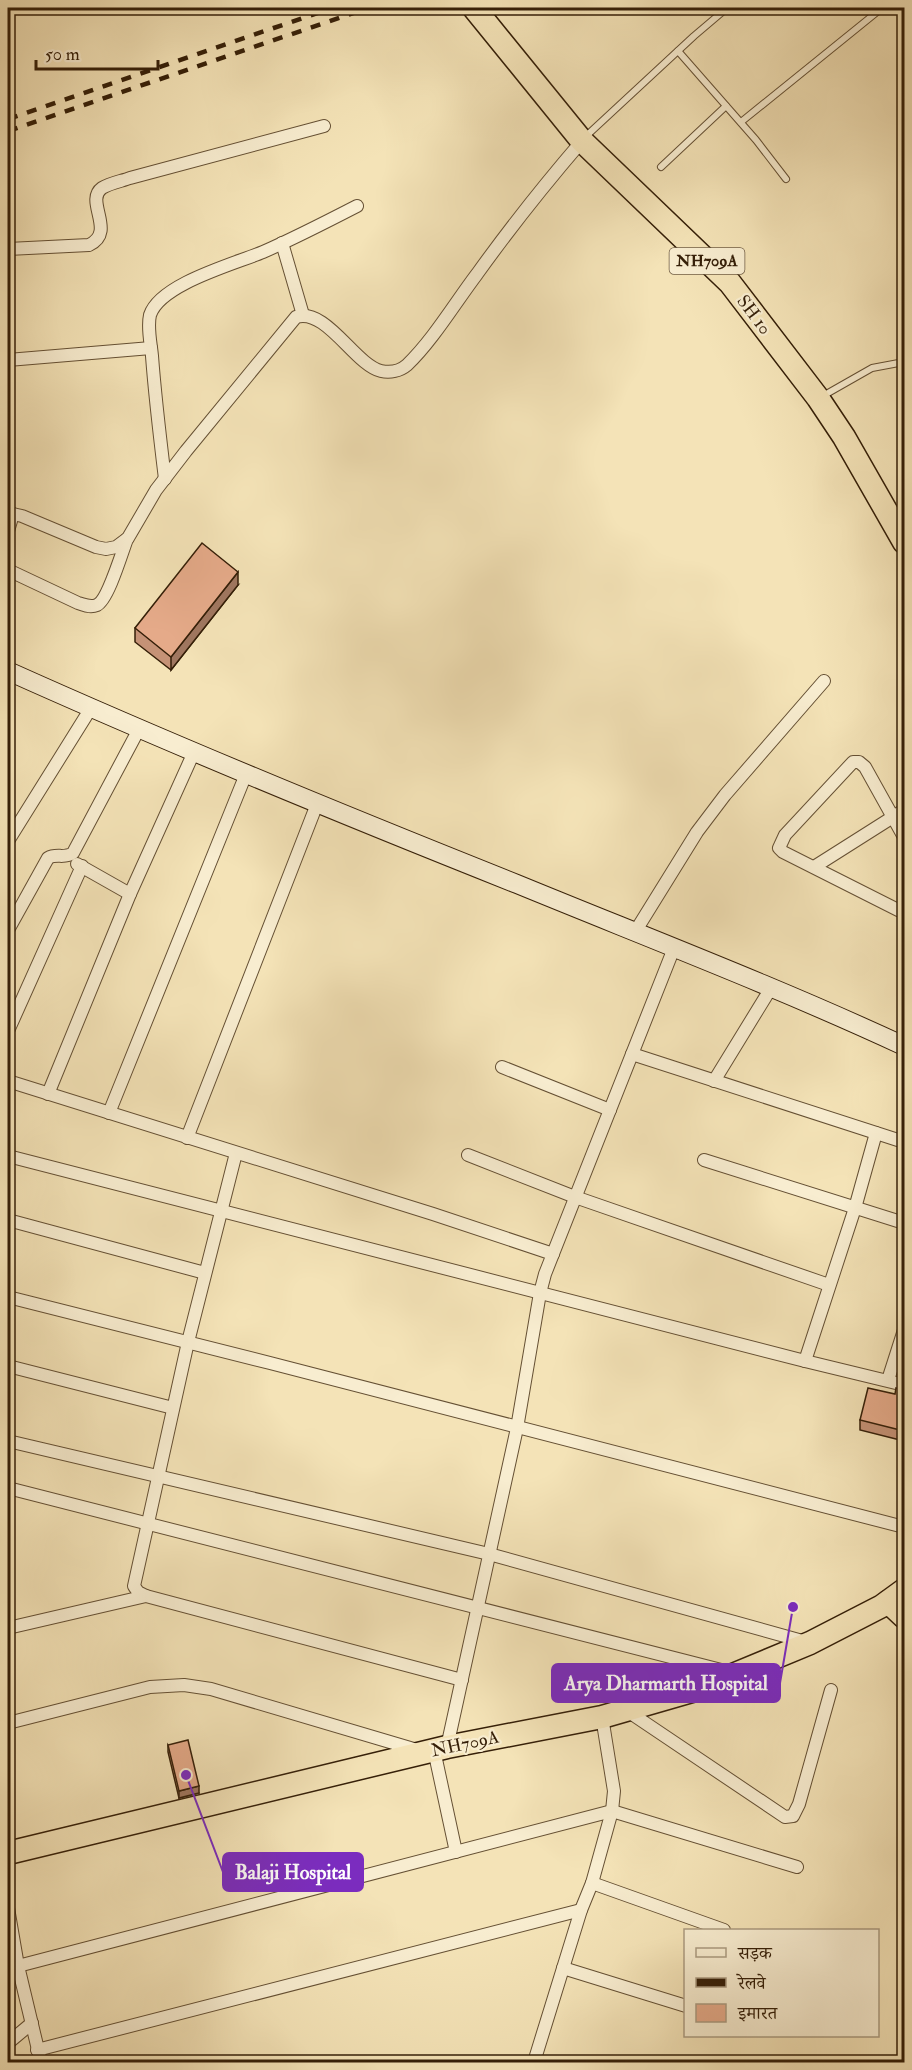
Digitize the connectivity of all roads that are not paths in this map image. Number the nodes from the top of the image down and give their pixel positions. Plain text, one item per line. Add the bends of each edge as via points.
1 (474, 8) edge
2 (727, 8) edge
3 (882, 8) edge
4 (678, 51) junction
5 (726, 106) junction
6 (741, 123) junction
7 (324, 126) dead end
8 (582, 141) junction
9 (661, 167) dead end
10 (786, 179) dead end
11 (357, 206) dead end
12 (282, 243) junction
13 (8, 249) edge
14 (303, 315) junction
15 (151, 348) junction
16 (8, 360) edge
17 (904, 362) edge
18 (818, 398) junction
19 (165, 479) junction
20 (10, 514) edge
21 (8, 531) edge
22 (128, 538) junction
23 (904, 542) edge
24 (8, 570) edge
25 (8, 671) edge
26 (824, 681) dead end
27 (91, 708) junction
28 (140, 729) junction
29 (194, 752) junction
30 (246, 774) junction
31 (317, 804) junction
32 (904, 810) edge
33 (893, 817) junction
34 (904, 837) edge
35 (8, 841) edge
36 (66, 857) junction
37 (82, 866) junction
38 (814, 867) junction
39 (130, 894) junction
40 (904, 913) edge
41 (8, 930) edge
42 (635, 932) junction
43 (674, 948) junction
44 (771, 988) junction
45 (8, 1031) edge
46 (904, 1046) edge
47 (632, 1054) junction
48 (502, 1067) dead end
49 (8, 1081) edge
50 (714, 1081) junction
51 (48, 1094) junction
52 (610, 1110) junction
53 (109, 1113) junction
54 (876, 1133) junction
55 (187, 1138) junction
56 (904, 1142) edge
57 (236, 1153) junction
58 (468, 1155) dead end
59 (8, 1156) edge
60 (704, 1160) dead end
61 (575, 1197) junction
62 (855, 1208) junction
63 (220, 1210) junction
64 (8, 1220) edge
65 (904, 1223) edge
66 (553, 1254) junction
67 (205, 1273) junction
68 (829, 1285) junction
69 (540, 1293) junction
70 (8, 1297) edge
71 (904, 1330) edge
72 (188, 1342) junction
73 (805, 1361) junction
74 (8, 1366) edge
75 (888, 1380) junction
76 (904, 1385) edge
77 (173, 1408) junction
78 (517, 1428) junction
79 (8, 1441) edge
80 (157, 1477) junction
81 (8, 1488) edge
82 (147, 1524) junction
83 (904, 1527) edge
84 (489, 1554) junction
85 (146, 1596) junction
86 (896, 1596) edge
87 (477, 1608) junction
88 (904, 1617) edge
89 (8, 1628) edge
90 (810, 1643) junction
91 (736, 1674) junction
92 (462, 1680) junction
93 (831, 1690) dead end
94 (626, 1710) junction
95 (602, 1717) junction
96 (8, 1723) edge
97 (435, 1750) junction
98 (612, 1811) junction
99 (456, 1852) junction
100 (8, 1853) edge
101 (798, 1867) dead end
102 (592, 1883) junction
103 (8, 1908) edge
104 (581, 1910) junction
105 (721, 1929) edge
106 (18, 1966) junction
107 (563, 1968) junction
108 (684, 2005) edge
109 (32, 2023) junction
110 (8, 2043) edge
111 (39, 2056) edge
112 (534, 2062) edge

1 - 8 highway, SH 10 / NH709A
2 - 4 lane
3 - 6 lane
4 - 5 lane
4 - 8 lane
5 - 6 lane
5 - 9 lane
6 - 10 lane
7 - 13 street via 102,189 96,202 100,224 97,241
8 - 14 street via 517,219 425,344 398,371 380,371 321,322
8 - 18 highway, SH 10 / NH709A via 730,283
11 - 12 street
12 - 14 street
12 - 15 street via 221,267 159,301 149,319
14 - 19 street via 291,322
15 - 16 street
15 - 19 street
17 - 18 lane via 872,368
18 - 23 highway, SH 10 / NH709A
19 - 22 street
20 - 21 street
20 - 22 street via 96,547 116,547
22 - 24 street via 102,602 96,606 78,603
25 - 27 main road
26 - 42 street via 697,832
27 - 28 main road
27 - 35 street
28 - 29 main road
28 - 36 street via 73,854
29 - 30 main road
29 - 39 street
30 - 31 main road
30 - 53 street
31 - 42 main road
31 - 55 street
32 - 33 street
33 - 34 street
33 - 38 street
33 - 38 street via 865,767 853,762 785,835 779,848
36 - 37 street
36 - 41 street via 48,858
37 - 39 street
37 - 45 street
38 - 40 street
39 - 51 street
42 - 43 main road
43 - 44 main road
43 - 47 street
44 - 46 main road
44 - 50 street
47 - 50 street
47 - 52 street
48 - 52 street
49 - 51 street
50 - 54 street
51 - 53 street
52 - 61 street
53 - 55 street
54 - 56 street
54 - 62 street
55 - 57 street
57 - 63 street
57 - 66 street
58 - 61 street
59 - 63 street
60 - 62 street
61 - 66 street
61 - 68 street
62 - 65 street
62 - 68 street
63 - 67 street
63 - 69 street
64 - 67 street
66 - 69 street
67 - 72 street
68 - 73 street
69 - 73 street
69 - 78 street
70 - 72 street
71 - 75 street
72 - 77 street
72 - 78 street
73 - 75 street
74 - 77 street
75 - 76 street
77 - 80 street
78 - 83 street
78 - 84 street
79 - 80 street
80 - 82 street
80 - 84 street
81 - 82 street
82 - 85 street via 134,1586
82 - 87 street
84 - 87 street
84 - 90 street
85 - 89 street
85 - 92 street
86 - 88 highway
86 - 90 highway, NH709A
87 - 91 street
87 - 92 street
90 - 91 highway, NH709A
91 - 94 highway, NH709A
92 - 97 street
93 - 94 street via 793,1816 785,1816
94 - 95 highway, NH709A
95 - 97 highway, NH709A
95 - 98 street via 614,1791
96 - 97 street via 150,1687 184,1685
97 - 99 street
97 - 100 highway, NH709A
98 - 99 street
98 - 101 street
98 - 102 street
99 - 106 street
102 - 104 street
102 - 105 street
103 - 106 street
104 - 107 street
104 - 111 street
106 - 109 street
107 - 108 street
107 - 112 street
109 - 110 street
109 - 111 street

